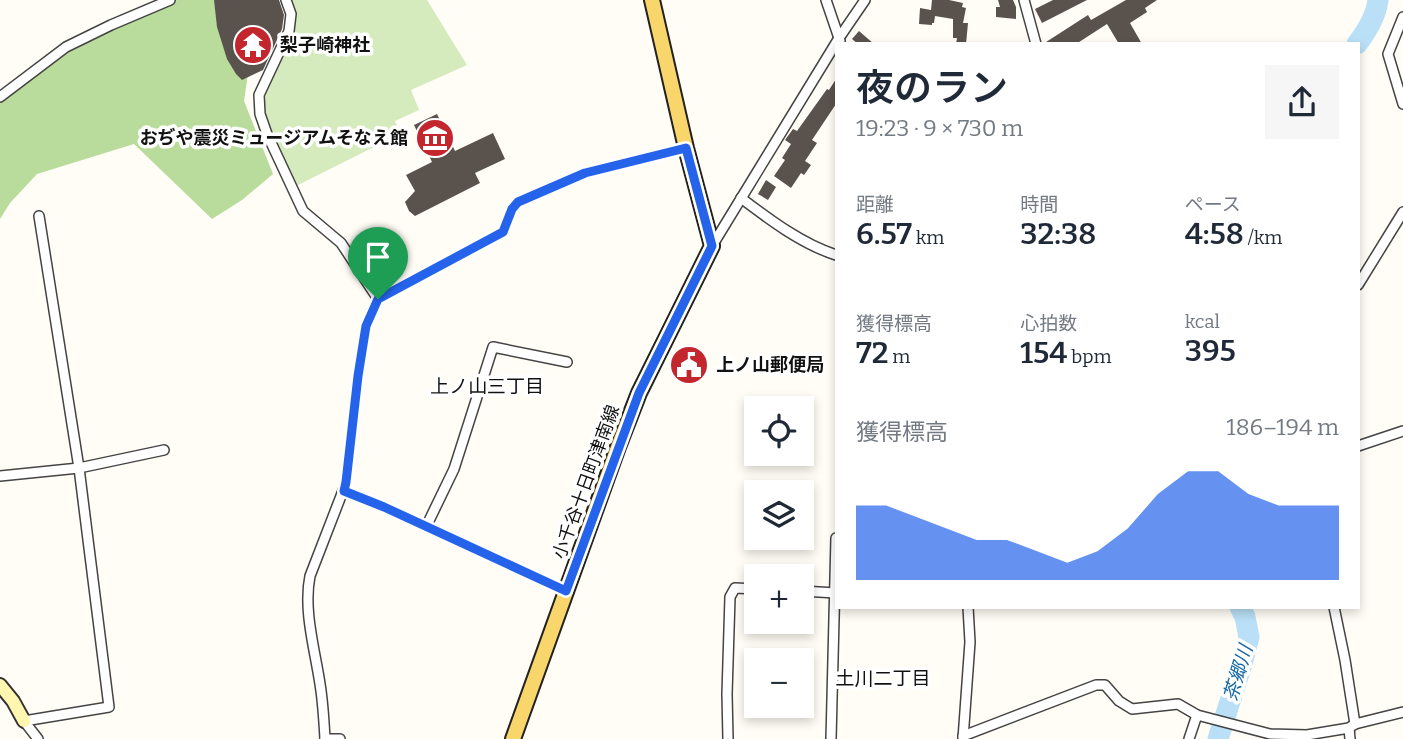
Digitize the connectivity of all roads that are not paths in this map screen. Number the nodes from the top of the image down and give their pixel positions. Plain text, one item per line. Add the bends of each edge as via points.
1 (170, 0) edge
2 (286, 0) edge
3 (652, 0) edge
4 (826, 0) edge
5 (865, 0) edge
6 (1024, 0) edge
7 (1403, 17) edge
8 (840, 41) edge
9 (1035, 42) edge
10 (835, 49) edge
11 (0, 97) edge
12 (1403, 104) edge
13 (686, 148) junction
14 (741, 198) junction
15 (1403, 212) edge
16 (39, 216) dead end
17 (712, 246) junction
18 (835, 255) edge
19 (1360, 282) edge
20 (378, 299) junction
21 (567, 362) dead end
22 (1403, 432) edge
23 (1360, 445) edge
24 (164, 450) dead end
25 (79, 468) junction
26 (0, 476) edge
27 (344, 491) junction
28 (426, 527) junction
29 (744, 588) edge
30 (566, 591) junction
31 (814, 592) edge
32 (835, 593) edge
33 (835, 609) edge
34 (968, 609) edge
35 (1334, 609) edge
36 (0, 685) edge
37 (1403, 712) edge
38 (1197, 715) junction
39 (24, 721) junction
40 (1352, 726) junction
41 (963, 738) edge
42 (38, 739) edge
43 (325, 739) edge
44 (340, 739) edge
45 (513, 739) edge
46 (727, 739) edge
47 (831, 739) edge
48 (1189, 739) edge
49 (1350, 739) edge

1 - 11 street via 66,47
2 - 20 street via 289,31 259,95 260,114 303,211 341,243
3 - 13 main road
4 - 8 street
5 - 8 street
6 - 9 street
7 - 12 street via 1388,54
10 - 14 street
13 - 17 main road
13 - 20 street via 585,173 518,202 503,232
14 - 17 street
14 - 18 street via 782,227
15 - 19 street
16 - 25 street
17 - 30 main road, 小千谷十日町津南線 via 639,393
20 - 27 street via 366,326
21 - 28 street via 493,347 454,468
22 - 23 street
24 - 25 street
25 - 26 street
25 - 39 street via 109,708
27 - 28 street
27 - 43 street via 307,590
28 - 30 street
29 - 46 street via 735,588 730,597
30 - 45 main road, 小千谷十日町津南線
31 - 32 street
33 - 47 street
34 - 41 street
35 - 40 street
36 - 39 street
37 - 40 street
38 - 40 street via 1270,734 1307,735
38 - 41 street via 1178,704 1132,709 1105,685 1096,685
38 - 48 street
39 - 42 street
40 - 49 street
43 - 44 street

